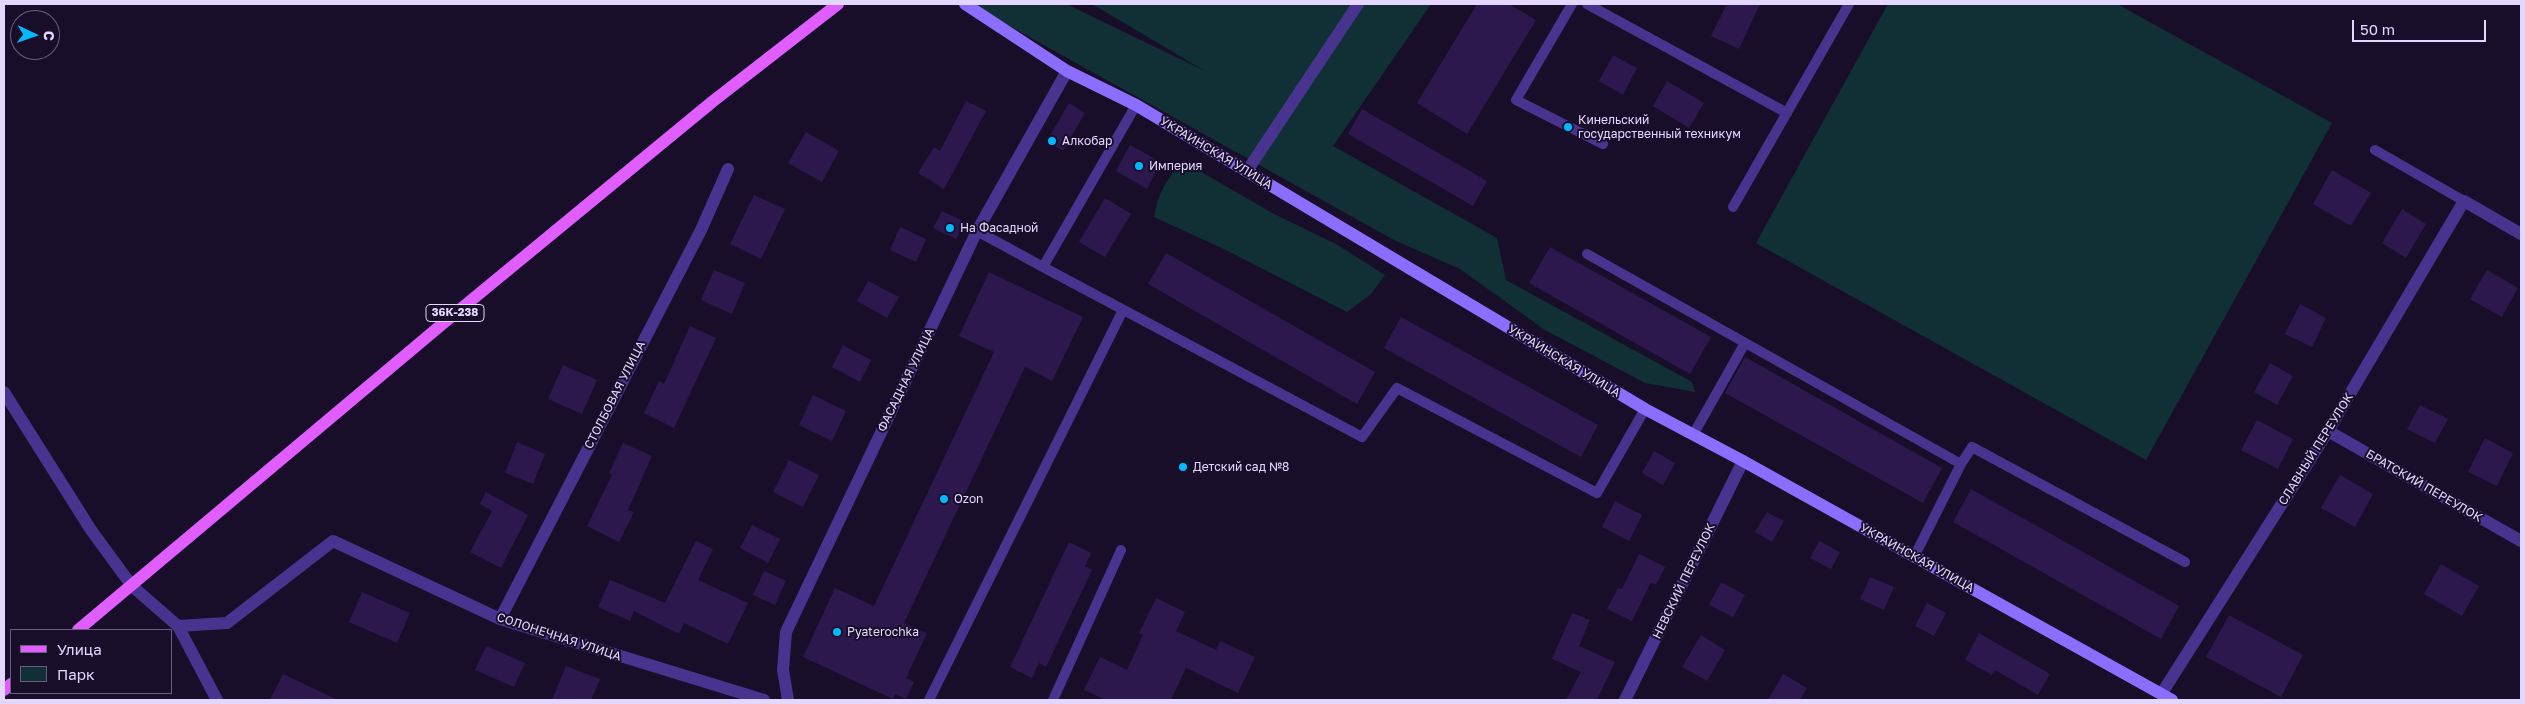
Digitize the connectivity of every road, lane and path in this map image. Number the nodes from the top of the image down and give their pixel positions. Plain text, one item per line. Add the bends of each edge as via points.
1 (838, 4) edge
2 (965, 4) edge
3 (1358, 4) edge
4 (1572, 4) edge
5 (1587, 4) edge
6 (1849, 4) edge
7 (1067, 71) junction
8 (1136, 105) junction
9 (1787, 113) junction
10 (1603, 144) dead end
11 (2375, 150) dead end
12 (728, 170) dead end
13 (1247, 171) junction
14 (2464, 201) junction
15 (1734, 207) dead end
16 (977, 231) junction
17 (2521, 234) edge
18 (1587, 254) dead end
19 (1043, 267) junction
20 (1123, 310) junction
21 (1744, 343) junction
22 (4, 392) edge
23 (1645, 409) junction
24 (2328, 431) junction
25 (1693, 435) junction
26 (1743, 461) junction
27 (1961, 464) junction
28 (2521, 541) edge
29 (1121, 550) dead end
30 (1914, 557) junction
31 (2185, 562) dead end
32 (132, 586) junction
33 (500, 619) junction
34 (178, 626) junction
35 (79, 629) edge
36 (2167, 696) edge
37 (217, 700) edge
38 (764, 700) edge
39 (788, 700) edge
40 (929, 700) edge
41 (1053, 700) edge
42 (1626, 700) edge

1 - 32 main road, 36К-238 via 712,102 448,319
2 - 7 main road, УКРАИНСКАЯ УЛИЦА
3 - 13 street
4 - 10 lane via 1516,100
5 - 9 lane
6 - 9 lane
7 - 8 main road, УКРАИНСКАЯ УЛИЦА
7 - 16 street, ФАСАДНАЯ УЛИЦА
8 - 13 main road, УКРАИНСКАЯ УЛИЦА
8 - 19 lane
9 - 15 lane
11 - 14 lane
12 - 33 street, СТОЛБОВАЯ УЛИЦА via 701,230
13 - 23 main road, УКРАИНСКАЯ УЛИЦА
14 - 17 street
14 - 24 street, СЛАВНЫЙ ПЕРЕУЛОК
16 - 19 lane
16 - 39 street, ФАСАДНАЯ УЛИЦА via 786,632 783,670
18 - 21 lane
19 - 20 lane
20 - 23 lane via 1362,438 1397,388 1596,493
20 - 40 lane
21 - 25 lane
21 - 27 lane
22 - 32 street via 91,530
23 - 25 main road, УКРАИНСКАЯ УЛИЦА
24 - 28 street, БРАТСКИЙ ПЕРЕУЛОК
24 - 36 street, СЛАВНЫЙ ПЕРЕУЛОК
25 - 26 main road, УКРАИНСКАЯ УЛИЦА
26 - 30 main road, УКРАИНСКАЯ УЛИЦА
26 - 42 street, НЕВСКИЙ ПЕРЕУЛОК
27 - 30 lane
27 - 31 lane via 1972,447
29 - 41 lane
30 - 36 main road, УКРАИНСКАЯ УЛИЦА
32 - 34 street
32 - 35 main road, 36К-238
33 - 34 street, СОЛОНЕЧНАЯ УЛИЦА via 333,541 227,622
33 - 38 street, СОЛОНЕЧНАЯ УЛИЦА
34 - 37 street

